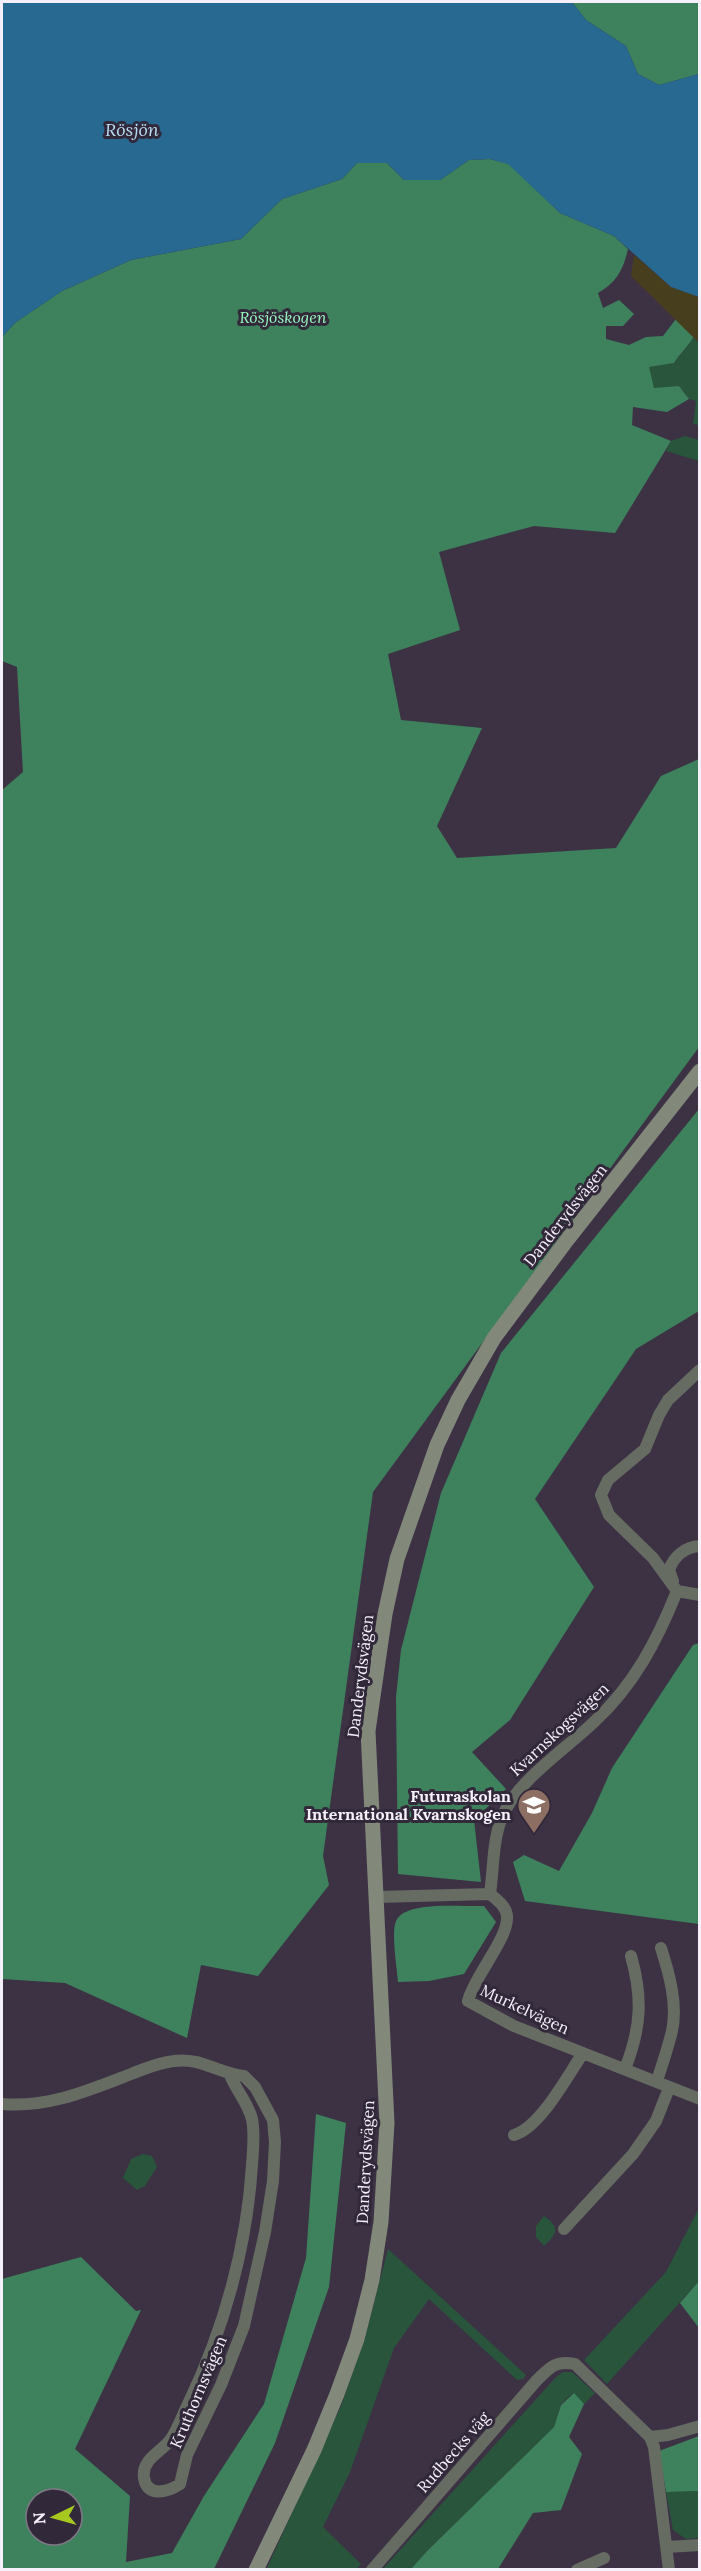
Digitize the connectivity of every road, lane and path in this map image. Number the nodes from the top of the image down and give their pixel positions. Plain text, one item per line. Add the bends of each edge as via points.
1 (699, 1071) edge
2 (699, 1370) edge
3 (699, 1546) edge
4 (677, 1591) junction
5 (699, 1595) edge
6 (490, 1894) junction
7 (377, 1898) junction
8 (661, 1948) dead end
9 (631, 1956) dead end
10 (583, 2053) junction
11 (625, 2069) junction
12 (230, 2074) junction
13 (657, 2081) junction
14 (669, 2088) junction
15 (699, 2099) edge
16 (2, 2104) edge
17 (514, 2135) dead end
18 (564, 2229) dead end
19 (699, 2426) edge
20 (650, 2437) junction
21 (699, 2545) edge
22 (668, 2547) junction
23 (604, 2558) dead end
24 (256, 2570) edge
25 (372, 2570) edge
26 (577, 2570) edge
27 (669, 2570) edge

1 - 7 main road, Danderydsvägen via 494,1338 437,1445 397,1559 376,1668 368,1731
2 - 4 street via 668,1400 645,1449 608,1480 601,1495 609,1515 653,1558
3 - 4 street via 673,1558 669,1570
4 - 5 street
4 - 6 street, Kvarnskogsvägen via 633,1681 520,1788 506,1809 499,1826
6 - 7 street
6 - 10 street, Murkelvägen via 501,1903 507,1916 502,1938 471,1987 468,2001 514,2026
7 - 24 main road, Danderydsvägen via 387,2123 381,2222 372,2280 338,2394
8 - 13 street via 673,2003 672,2030
9 - 11 street via 638,1980 640,2012
10 - 11 street, Murkelvägen
10 - 17 street, Murkelvägen via 531,2124
11 - 13 street, Murkelvägen
12 - 12 street, Kruthornsvägen via 252,2118 251,2181 244,2229 222,2319 201,2376 170,2440 145,2467 147,2486 161,2493 180,2484 187,2456 221,2385 244,2326 265,2232 274,2162 273,2120 255,2087 244,2076
12 - 16 street, Kruthornsvägen via 190,2059 171,2061 67,2098
13 - 14 street, Murkelvägen
14 - 15 street, Murkelvägen
14 - 18 street via 656,2121 633,2154
19 - 20 street
20 - 22 street
20 - 25 street, Rudbecks väg via 575,2364 553,2365
21 - 22 street
22 - 27 street
23 - 26 street

